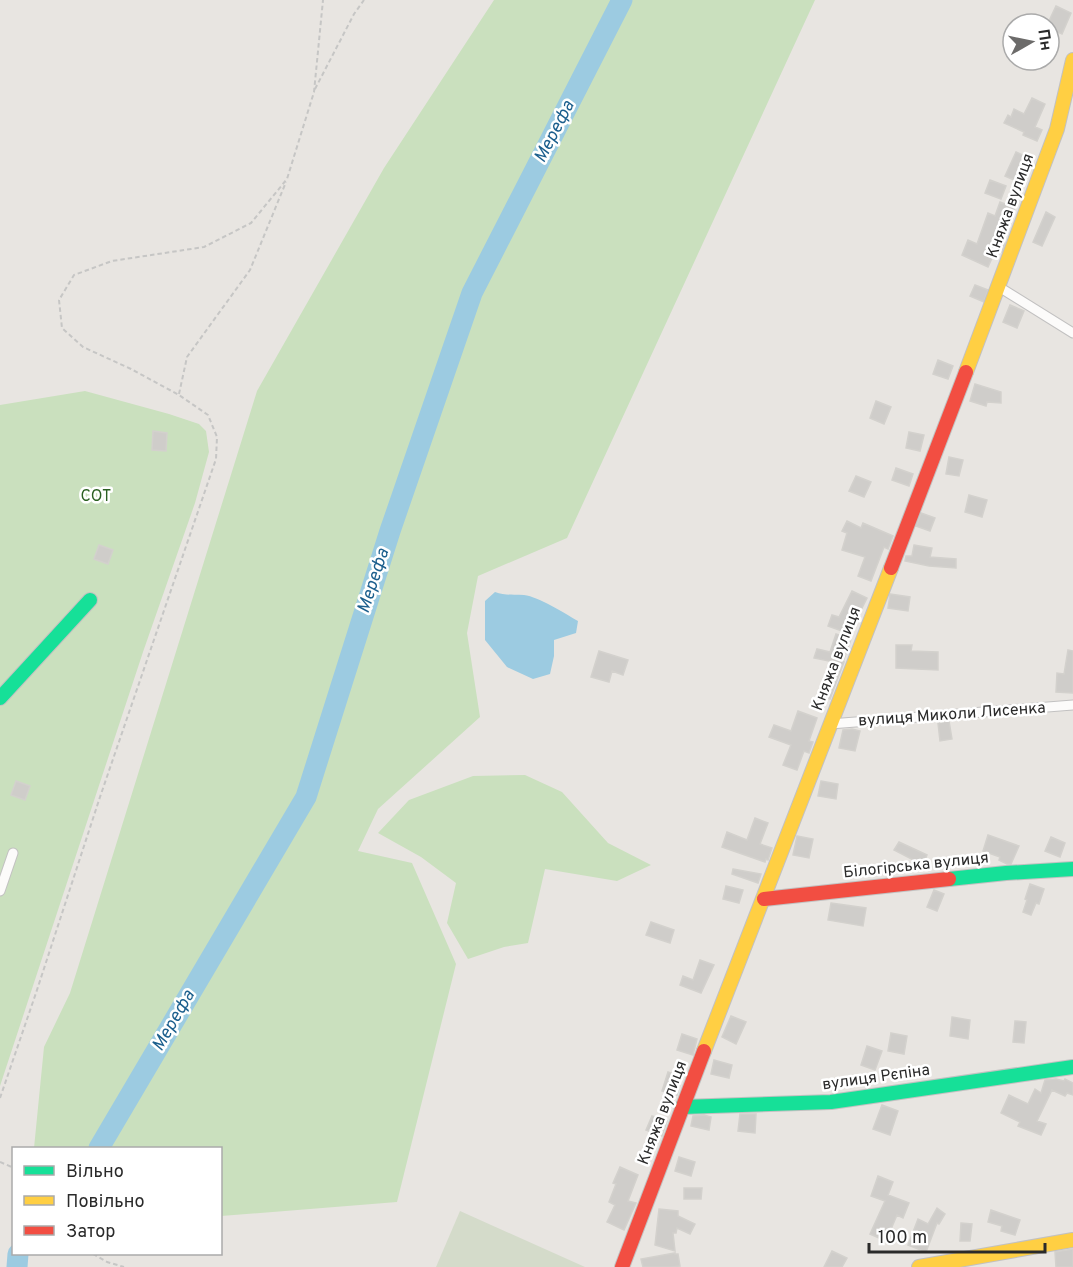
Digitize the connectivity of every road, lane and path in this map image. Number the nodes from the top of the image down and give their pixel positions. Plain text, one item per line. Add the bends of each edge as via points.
1 (323, 0) edge
2 (364, 0) edge
3 (1073, 60) edge
4 (314, 92) junction
5 (287, 179) junction
6 (999, 287) junction
7 (1073, 333) edge
8 (179, 395) junction
9 (90, 600) dead end
10 (0, 698) edge
11 (1073, 705) edge
12 (830, 724) junction
13 (13, 853) dead end
14 (1073, 869) edge
15 (0, 891) edge
16 (764, 899) junction
17 (1073, 1067) edge
18 (0, 1098) edge
19 (682, 1107) junction
20 (1073, 1240) edge
21 (95, 1255) edge
22 (124, 1267) edge
23 (622, 1267) edge
24 (919, 1267) edge

1 - 4 path
2 - 4 path
3 - 6 street, Княжа вулиця via 1057,129
4 - 5 path
5 - 8 path via 250,270 187,357
5 - 8 path via 251,223 204,247 112,261 74,275 59,300 62,328 83,347
6 - 7 street
6 - 12 street, Княжа вулиця
8 - 18 path via 208,415 217,437 216,459
9 - 10 street
11 - 12 street, вулиця Миколи Лисенка
12 - 16 street, Княжа вулиця
13 - 15 street
14 - 16 street, Білогірська вулиця
16 - 19 street, Княжа вулиця
17 - 19 street, вулиця Рєпіна via 831,1102
19 - 23 street, Княжа вулиця
20 - 24 street
21 - 22 path

